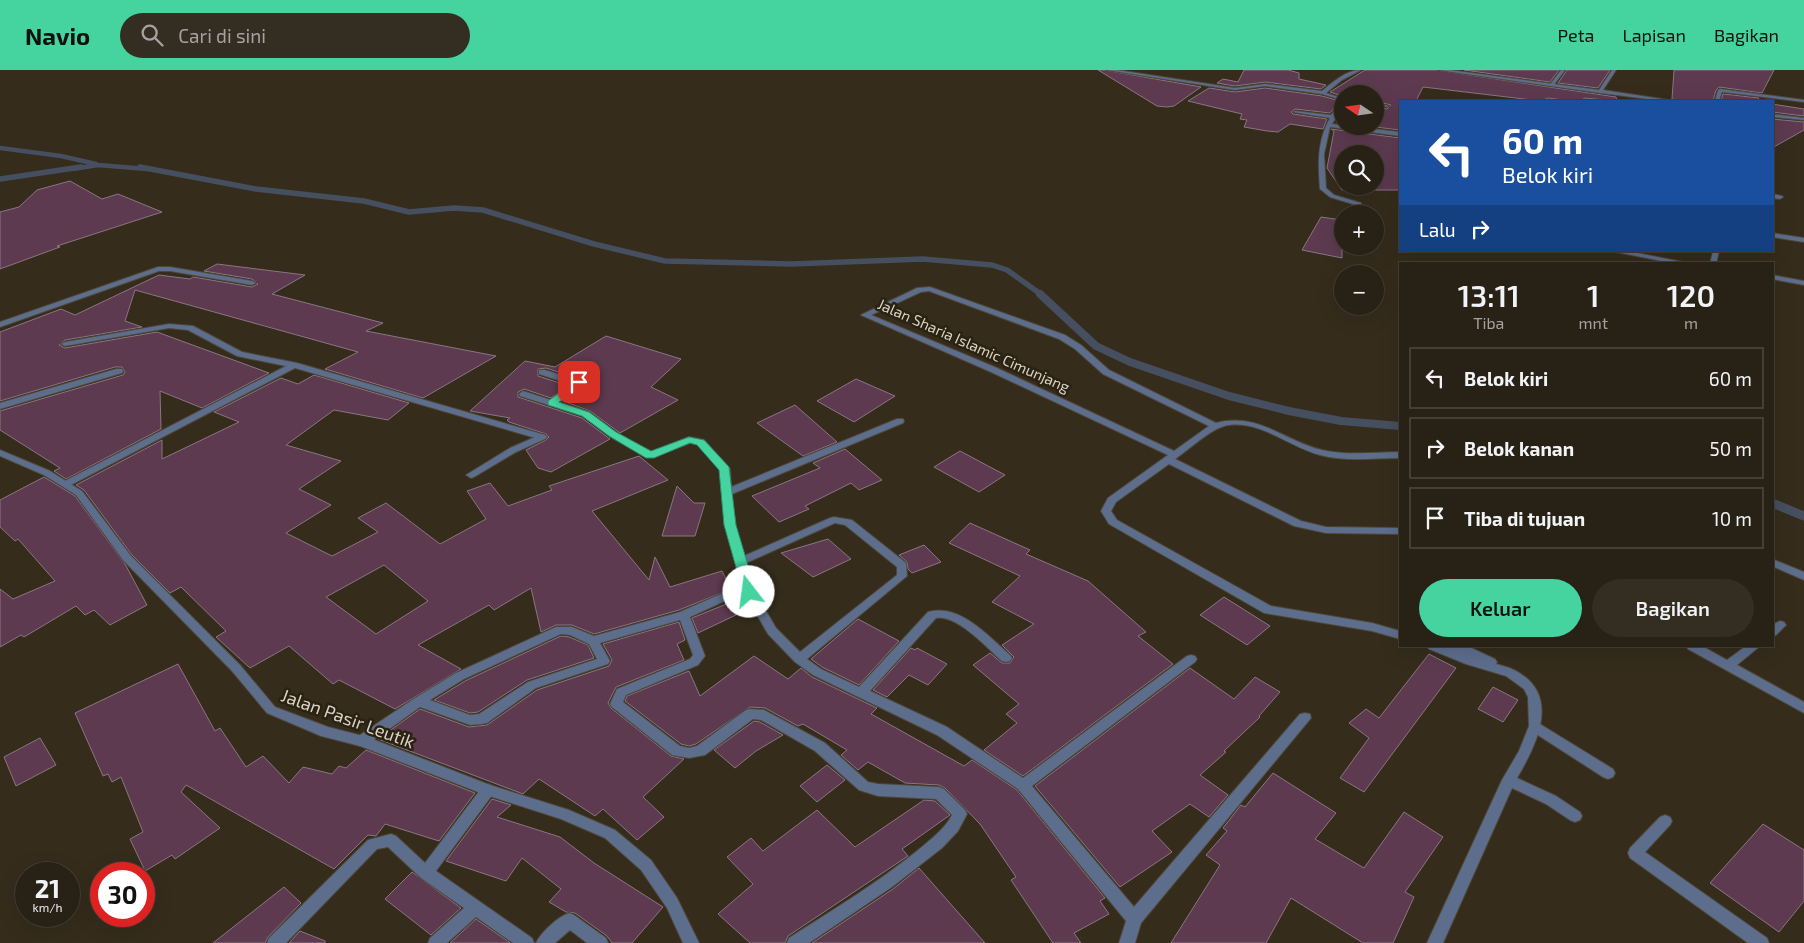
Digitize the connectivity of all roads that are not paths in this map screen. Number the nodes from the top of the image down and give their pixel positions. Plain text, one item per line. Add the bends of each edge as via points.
1 (1110, 70) edge
2 (1358, 70) edge
3 (1440, 70) edge
4 (1563, 70) edge
5 (1614, 70) edge
6 (1551, 85) junction
7 (1600, 92) junction
8 (1323, 93) junction
9 (1334, 96) edge
10 (1665, 100) edge
11 (1718, 100) edge
12 (1804, 101) edge
13 (1295, 112) dead end
14 (1334, 114) edge
15 (1774, 114) edge
16 (1332, 117) junction
17 (1804, 119) edge
18 (1328, 125) junction
19 (1399, 134) edge
20 (1774, 196) edge
21 (1780, 197) dead end
22 (1359, 204) dead end
23 (1774, 236) edge
24 (1804, 240) edge
25 (1620, 252) edge
26 (1678, 262) edge
27 (1774, 277) edge
28 (252, 283) dead end
29 (1804, 283) edge
30 (0, 315) edge
31 (13, 320) junction
32 (0, 325) edge
33 (65, 344) dead end
34 (294, 365) junction
35 (119, 370) dead end
36 (542, 372) dead end
37 (523, 394) dead end
38 (552, 403) junction
39 (0, 406) edge
40 (900, 422) dead end
41 (1215, 426) junction
42 (0, 453) edge
43 (1399, 455) edge
44 (1172, 457) junction
45 (471, 475) dead end
46 (66, 484) junction
47 (728, 492) junction
48 (1383, 531) junction
49 (1399, 531) edge
50 (1399, 536) edge
51 (740, 561) junction
52 (1774, 563) edge
53 (1804, 576) edge
54 (749, 592) junction
55 (684, 615) junction
56 (1372, 627) junction
57 (1399, 632) edge
58 (1399, 636) edge
59 (593, 641) junction
60 (1436, 647) edge
61 (1458, 647) edge
62 (1694, 647) edge
63 (1753, 647) edge
64 (1006, 658) dead end
65 (799, 659) junction
66 (1191, 659) dead end
67 (1728, 666) junction
68 (1510, 673) junction
69 (861, 692) junction
70 (419, 702) junction
71 (1804, 708) edge
72 (1306, 718) dead end
73 (1535, 726) junction
74 (362, 741) junction
75 (1608, 773) dead end
76 (1509, 780) junction
77 (1024, 785) junction
78 (488, 790) junction
79 (1575, 816) dead end
80 (1665, 821) dead end
81 (426, 873) junction
82 (475, 908) junction
83 (1134, 918) junction
84 (274, 943) edge
85 (436, 943) edge
86 (526, 943) edge
87 (544, 943) edge
88 (600, 943) edge
89 (691, 943) edge
90 (795, 943) edge
91 (1127, 943) edge
92 (1436, 943) edge
93 (1761, 943) edge

1 - 8 street via 1235,89 1265,85
2 - 8 street
3 - 6 street
4 - 6 street
5 - 7 street
6 - 7 street
7 - 10 street
8 - 9 street
11 - 12 street via 1720,90
13 - 16 street
14 - 16 street
15 - 17 street
16 - 18 street
18 - 19 street
18 - 22 street via 1320,157 1323,189 1332,196
20 - 21 street
23 - 24 street
25 - 26 street
27 - 29 street
28 - 31 street via 170,268 158,269
30 - 31 street
31 - 32 street
33 - 34 street via 180,326 240,354
34 - 45 street via 542,437 512,450
34 - 46 street
35 - 39 street
36 - 38 street via 580,383
37 - 38 street
38 - 47 street via 586,414 612,434 650,455 689,440 700,442 725,470
40 - 47 street
41 - 43 street via 1224,422 1259,426 1308,449 1322,452
41 - 44 street
41 - 44 street, Jalan Sharia Islamic Cimunjang via 1106,372 1062,337 930,289 920,290 865,315 994,370
42 - 46 street, Jalan Pasir Leutik
44 - 48 street, Jalan Sharia Islamic Cimunjang via 1298,524 1326,530
44 - 56 street via 1112,500 1106,511 1112,522 1268,610
46 - 74 street, Jalan Pasir Leutik via 84,499 127,558 236,668 271,710 326,732
47 - 51 street via 730,525
48 - 49 street, Jalan Sharia Islamic Cimunjang
48 - 50 street, Jalan Sharia Islamic Cimunjang
51 - 54 street
51 - 65 street via 834,520 848,522 902,566 902,576
52 - 53 street
54 - 55 street via 727,596
54 - 65 street via 772,631
55 - 59 street
55 - 90 street via 699,656 694,662 621,692 616,704 677,751 700,751 750,714 764,715 820,748 864,786 878,790 938,793 960,814 947,832 889,883
56 - 57 street
56 - 58 street
59 - 70 street via 572,631 560,630 460,676
59 - 70 street via 604,661 532,685 482,719 470,720
60 - 68 street
61 - 68 street
62 - 67 street
63 - 67 street
64 - 69 street via 955,616 938,612
65 - 69 street via 817,672
66 - 77 street
67 - 71 street
68 - 73 street via 1528,686 1534,696
69 - 77 street via 942,731
70 - 74 street
72 - 83 street
73 - 75 street
73 - 76 street
74 - 78 street, Jalan Pasir Leutik
76 - 79 street via 1551,800
76 - 92 street
77 - 83 street
78 - 81 street
78 - 89 street, Jalan Pasir Leutik via 564,814 610,834 646,865 672,903
80 - 93 street via 1634,853
81 - 82 street
81 - 84 street via 391,840 373,844
82 - 85 street
82 - 86 street
83 - 91 street
87 - 88 street via 569,920

